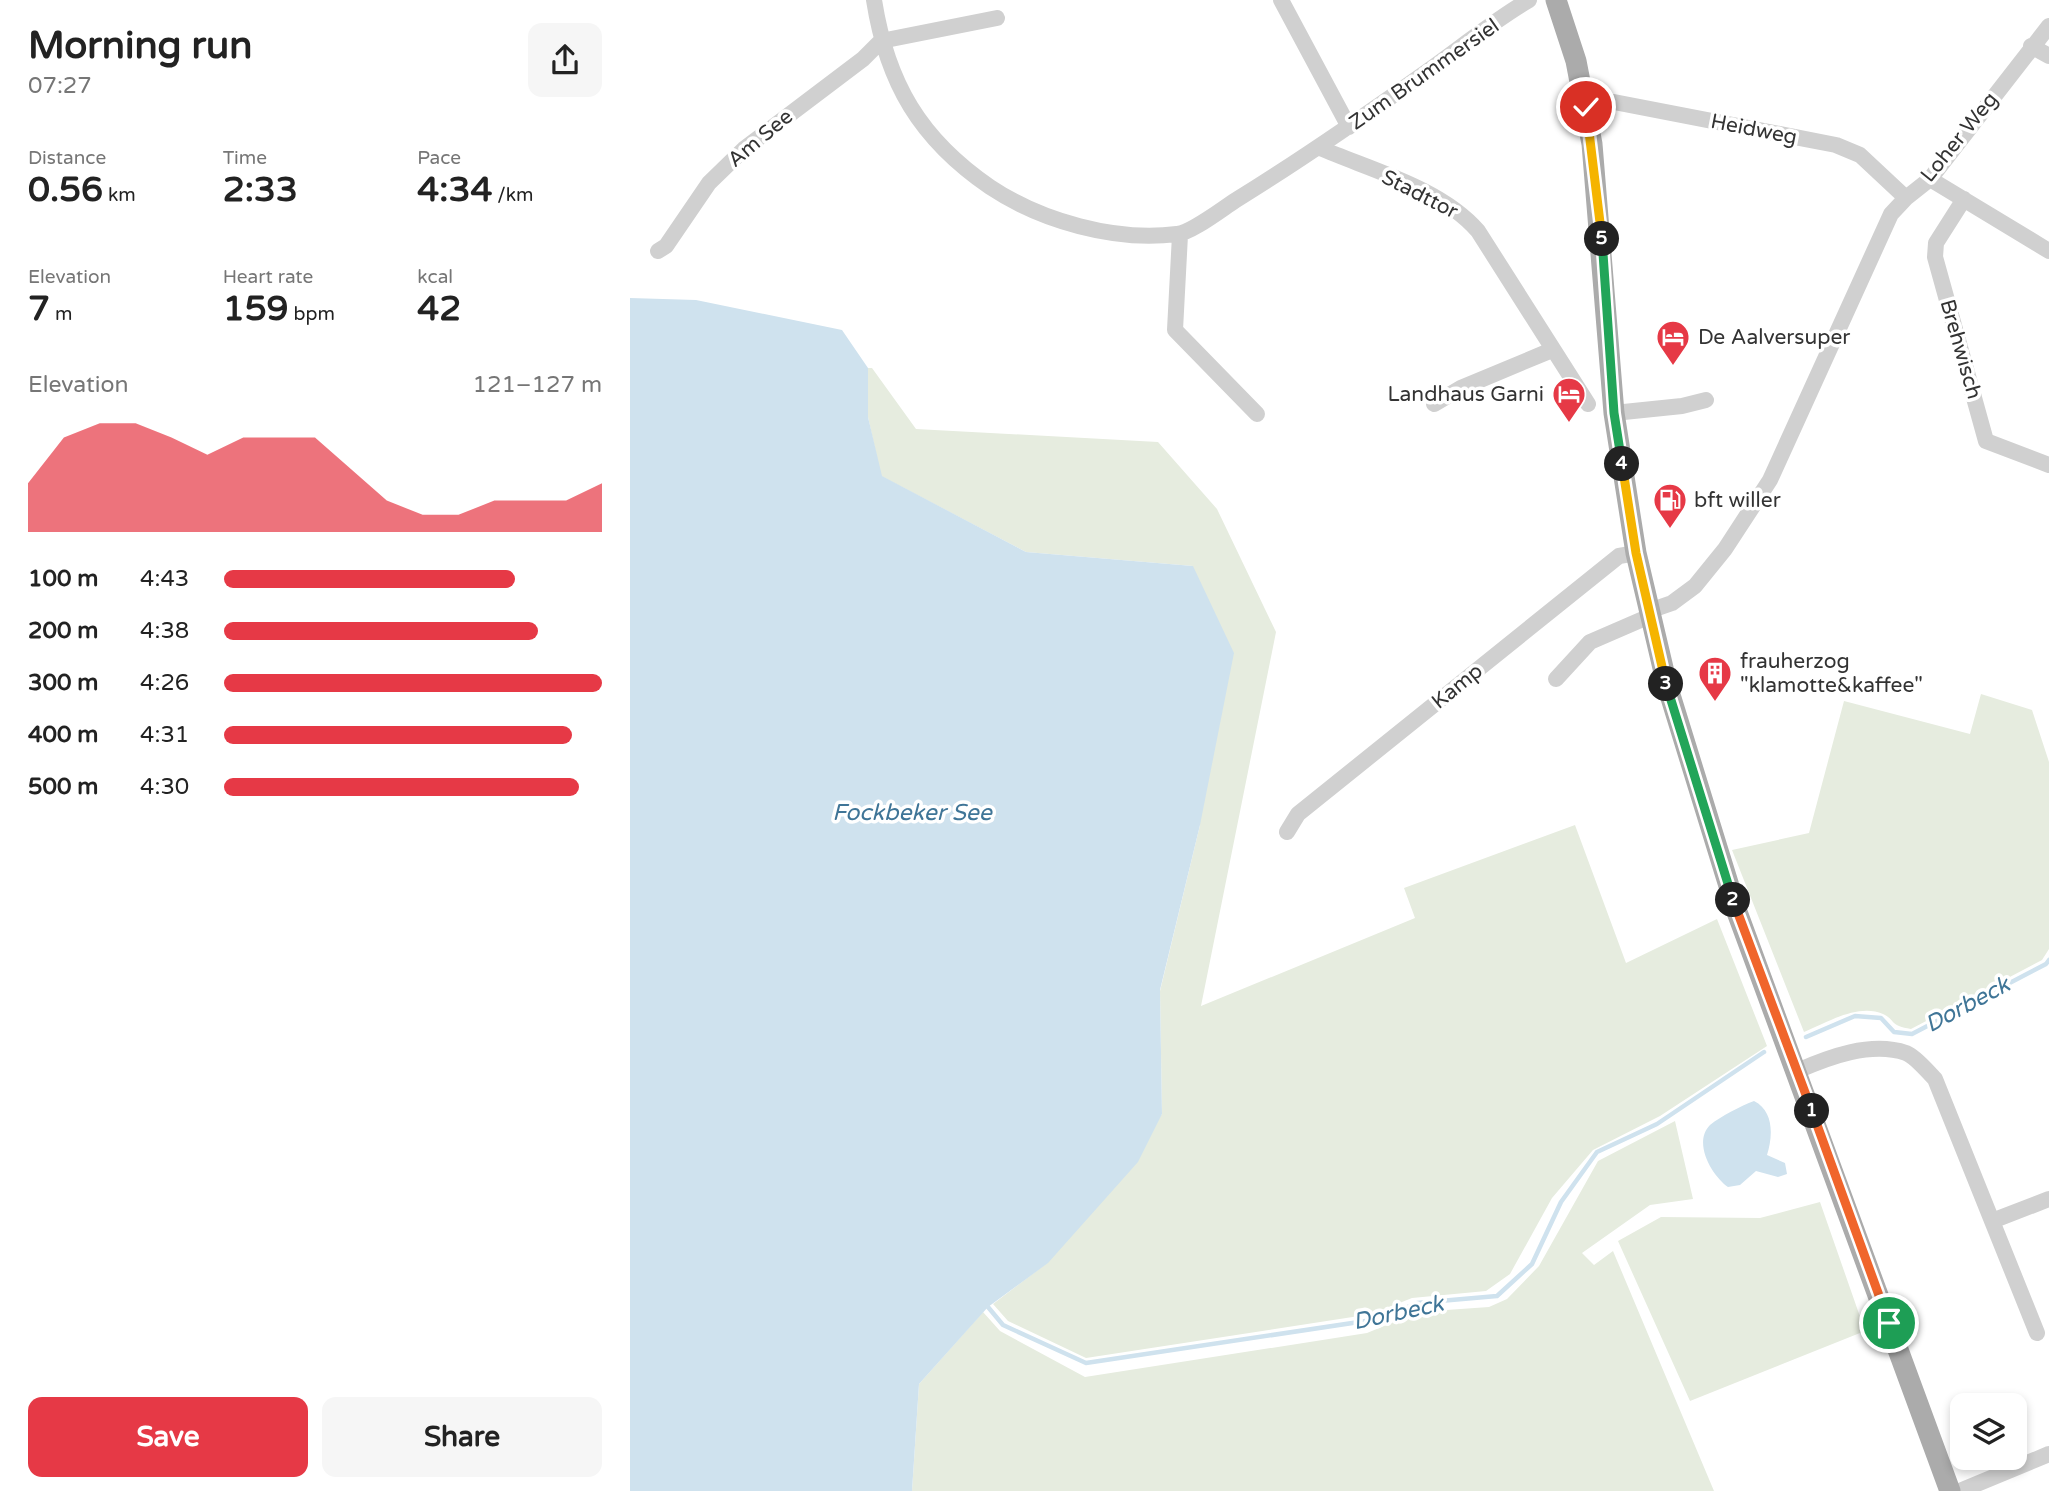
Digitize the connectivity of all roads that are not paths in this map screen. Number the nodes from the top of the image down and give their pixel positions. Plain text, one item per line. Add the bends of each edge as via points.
1 (874, 0) edge
2 (1281, 0) edge
3 (1529, 0) edge
4 (1556, 0) edge
5 (997, 18) dead end
6 (2049, 26) edge
7 (881, 41) junction
8 (2031, 46) junction
9 (2049, 56) edge
10 (1586, 107) junction
11 (1349, 127) junction
12 (1320, 148) junction
13 (1930, 179) junction
14 (1906, 198) junction
15 (1964, 199) junction
16 (1180, 234) junction
17 (658, 251) dead end
18 (2049, 251) edge
19 (1552, 350) junction
20 (1706, 400) dead end
21 (1434, 404) dead end
22 (1588, 404) dead end
23 (1614, 413) junction
24 (1257, 414) dead end
25 (2049, 465) edge
26 (1636, 553) junction
27 (1650, 614) junction
28 (1556, 679) dead end
29 (1287, 832) dead end
30 (1797, 1071) junction
31 (2049, 1199) edge
32 (1992, 1221) junction
33 (2037, 1333) dead end
34 (2049, 1454) edge
35 (1950, 1491) edge
36 (1961, 1491) edge

1 - 7 street
2 - 11 street
3 - 11 street, Zum Brummersiel
4 - 10 main road
5 - 7 street
6 - 8 street, Loher Weg
7 - 16 street via 899,88 931,135 966,170 1011,201 1066,222 1127,234
7 - 17 street, Am See via 744,149 709,183
8 - 9 street
8 - 13 street, Loher Weg
10 - 14 street, Heidweg via 1614,102 1836,145 1860,155
10 - 23 main road via 1601,229
11 - 12 street, Zum Brummersiel
12 - 16 street
12 - 19 street, Stadttor via 1463,214
13 - 14 street, Loher Weg
13 - 15 street
14 - 27 street, Loher Weg via 1891,214 1770,480 1695,586
15 - 18 street
15 - 25 street, Brehwisch via 1936,243 1935,257 1986,441
16 - 24 street via 1175,330
19 - 21 street
19 - 22 street, Stadttor
20 - 23 street
23 - 26 main road
26 - 27 main road
26 - 29 street, Kamp via 1619,556 1298,814
27 - 28 street, Loher Weg via 1590,642
27 - 30 main road via 1700,799
30 - 32 street via 1830,1056 1875,1049 1907,1054 1936,1079
30 - 35 main road
31 - 32 street
32 - 33 street
34 - 36 street

